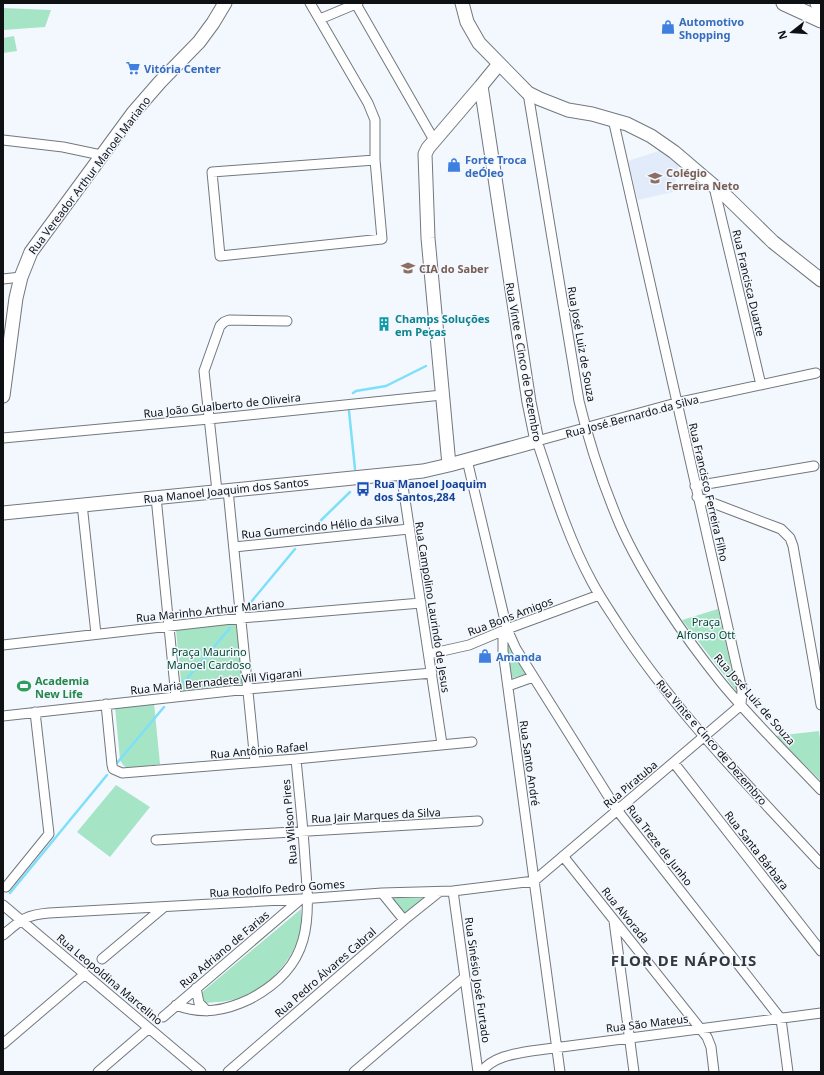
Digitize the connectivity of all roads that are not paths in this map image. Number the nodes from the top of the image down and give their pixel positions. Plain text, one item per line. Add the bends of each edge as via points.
1 (225, 3) edge
2 (310, 3) edge
3 (357, 3) edge
4 (462, 3) edge
5 (784, 3) edge
6 (320, 19) junction
7 (821, 20) edge
8 (498, 64) junction
9 (481, 86) junction
10 (528, 93) junction
11 (613, 120) junction
12 (3, 140) edge
13 (434, 140) junction
14 (101, 155) junction
15 (375, 160) junction
16 (714, 186) junction
17 (21, 277) junction
18 (3, 279) edge
19 (821, 280) edge
20 (287, 321) dead end
21 (5, 357) edge
22 (816, 373) dead end
23 (760, 385) junction
24 (442, 395) junction
25 (3, 396) edge
26 (676, 403) junction
27 (209, 419) junction
28 (585, 428) junction
29 (3, 438) edge
30 (537, 441) junction
31 (467, 460) junction
32 (449, 465) junction
33 (814, 466) dead end
34 (401, 473) junction
35 (695, 486) junction
36 (222, 490) junction
37 (156, 497) junction
38 (697, 497) junction
39 (82, 504) junction
40 (3, 513) edge
41 (409, 529) junction
42 (234, 547) junction
43 (599, 595) junction
44 (421, 603) junction
45 (241, 618) junction
46 (169, 625) junction
47 (507, 629) junction
48 (96, 634) junction
49 (3, 645) edge
50 (428, 654) junction
51 (432, 674) junction
52 (533, 676) junction
53 (508, 686) junction
54 (248, 689) junction
55 (176, 697) junction
56 (106, 704) junction
57 (741, 705) junction
58 (821, 705) edge
59 (35, 712) junction
60 (3, 716) edge
61 (704, 737) junction
62 (472, 742) dead end
63 (442, 744) junction
64 (296, 759) junction
65 (255, 762) junction
66 (674, 763) junction
67 (821, 790) edge
68 (618, 810) junction
69 (478, 821) dead end
70 (303, 831) junction
71 (156, 840) dead end
72 (563, 856) junction
73 (821, 864) edge
74 (534, 881) junction
75 (6, 887) dead end
76 (453, 891) junction
77 (439, 892) junction
78 (382, 893) junction
79 (304, 899) junction
80 (3, 905) edge
81 (164, 907) junction
82 (21, 920) junction
83 (404, 920) junction
84 (614, 920) junction
85 (3, 935) edge
86 (821, 951) edge
87 (102, 959) dead end
88 (85, 974) junction
89 (465, 977) junction
90 (196, 988) junction
91 (176, 1005) junction
92 (207, 1011) junction
93 (821, 1013) edge
94 (163, 1017) dead end
95 (781, 1018) junction
96 (149, 1028) junction
97 (700, 1028) junction
98 (630, 1037) junction
99 (3, 1044) edge
100 (556, 1047) junction
101 (98, 1072) edge
102 (201, 1072) edge
103 (228, 1072) edge
104 (354, 1072) edge
105 (478, 1072) edge
106 (481, 1072) edge
107 (560, 1072) edge
108 (634, 1072) edge
109 (714, 1072) edge
110 (788, 1072) edge

1 - 14 main road, Rua Vereador Arthur Manoel Mariano via 199,42 133,113
2 - 6 street
3 - 6 street
3 - 13 street
4 - 8 main road via 466,18 479,43
5 - 7 main road
6 - 15 street via 375,120
8 - 9 main road
8 - 10 main road
9 - 13 main road
9 - 30 main road, Rua Vinte e Cinco de Dezembro
10 - 11 main road via 568,110
10 - 28 street, Rua José Luiz de Souza via 576,388
11 - 16 main road via 651,136
11 - 26 street, Rua Francisco Ferreira Filho
12 - 14 street via 63,147
13 - 24 main road via 425,154 425,162 428,238
14 - 17 main road, Rua Vereador Arthur Manoel Mariano via 31,252
15 - 15 street via 212,172 220,256 382,239
16 - 19 main road via 773,242
16 - 23 street, Rua Francisca Duarte
17 - 18 street
17 - 21 main road, Rua Vereador Arthur Manoel Mariano
20 - 27 street via 229,320 220,326 204,371
21 - 25 main road, Rua Vereador Arthur Manoel Mariano
22 - 23 street, Rua José Bernardo da Silva
23 - 26 street, Rua José Bernardo da Silva
24 - 27 street, Rua João Gualberto de Oliveira
24 - 32 main road
26 - 28 street, Rua José Bernardo da Silva
26 - 35 street, Rua Francisco Ferreira Filho
27 - 29 street, Rua João Gualberto de Oliveira
27 - 36 street
28 - 30 street, Rua José Bernardo da Silva
28 - 57 street, Rua José Luiz de Souza via 618,519 635,554 689,639
30 - 31 main road, Rua José Bernardo da Silva
30 - 43 street, Rua Vinte e Cinco de Dezembro via 570,537
31 - 32 main road, Rua José Bernardo da Silva
31 - 47 street, Rua Santo André
32 - 34 main road, Rua Manoel Joaquim dos Santos
33 - 35 street
34 - 36 main road, Rua Manoel Joaquim dos Santos
34 - 41 street, Rua Campolino Laurindo de Jesus
35 - 38 street, Rua Francisco Ferreira Filho
36 - 37 main road, Rua Manoel Joaquim dos Santos
36 - 42 street
37 - 39 main road, Rua Manoel Joaquim dos Santos
37 - 46 street
38 - 57 street, Rua Francisco Ferreira Filho via 742,690
38 - 58 street via 781,529 790,538
39 - 40 main road, Rua Manoel Joaquim dos Santos
39 - 48 street
41 - 42 street, Rua Gumercindo Hélio da Silva
41 - 44 street, Rua Campolino Laurindo de Jesus
42 - 45 street
43 - 47 street, Rua Bons Amigos
43 - 61 street, Rua Vinte e Cinco de Dezembro via 650,670
44 - 45 street, Rua Marinho Arthur Mariano
44 - 50 street, Rua Campolino Laurindo de Jesus
45 - 46 street, Rua Marinho Arthur Mariano
45 - 54 street
46 - 48 street, Rua Marinho Arthur Mariano
46 - 55 street
47 - 50 street, Rua Bons Amigos via 469,645
47 - 52 street, Rua Treze de Junho
47 - 53 street, Rua Santo André via 502,644
48 - 49 street, Rua Marinho Arthur Mariano
50 - 51 street, Rua Campolino Laurindo de Jesus
51 - 54 street, Rua Maria Bernadete Vill Vigarani
51 - 63 street, Rua Campolino Laurindo de Jesus
52 - 53 street
52 - 68 street, Rua Treze de Junho
53 - 74 street, Rua Santo André
54 - 55 street, Rua Maria Bernadete Vill Vigarani
54 - 65 street
55 - 56 street, Rua Maria Bernadete Vill Vigarani
56 - 59 street, Rua Maria Bernadete Vill Vigarani
56 - 65 street, Rua Antônio Rafael via 112,765 118,772
57 - 61 street, Rua Piratuba
57 - 67 street, Rua José Luiz de Souza
59 - 60 street, Rua Maria Bernadete Vill Vigarani
59 - 75 street via 49,834
61 - 66 street, Rua Piratuba
61 - 73 street, Rua Vinte e Cinco de Dezembro
62 - 63 street, Rua Antônio Rafael
63 - 64 street, Rua Antônio Rafael
64 - 65 street, Rua Antônio Rafael
64 - 70 street, Rua Wilson Pires
66 - 68 street, Rua Piratuba
66 - 86 street, Rua Santa Bárbara
68 - 72 street, Rua Piratuba
68 - 95 street, Rua Treze de Junho
69 - 70 street, Rua Jair Marques da Silva
70 - 71 street, Rua Jair Marques da Silva
70 - 79 street, Rua Wilson Pires
72 - 74 street, Rua Piratuba
72 - 84 street, Rua Alvorada
74 - 76 street, Rua Rodolfo Pedro Gomes
74 - 100 street, Rua Santo André
76 - 77 street, Rua Rodolfo Pedro Gomes
76 - 89 street, Rua Sinésio José Furtado
77 - 78 street, Rua Rodolfo Pedro Gomes
77 - 83 street, Rua Pedro Álvares Cabral
78 - 79 street, Rua Rodolfo Pedro Gomes
78 - 83 street
79 - 81 street, Rua Rodolfo Pedro Gomes
79 - 90 street, Rua Adriano de Farias
79 - 92 street, Rua Wilson Pires via 308,916 304,939 283,974 267,989 245,1002
80 - 82 street, Rua Leopoldina Marcelino
81 - 82 street, Rua Rodolfo Pedro Gomes via 49,913
81 - 87 street
82 - 85 street
82 - 88 street, Rua Leopoldina Marcelino
83 - 103 street, Rua Pedro Álvares Cabral
84 - 97 street, Rua Alvorada
84 - 98 street
88 - 96 street, Rua Leopoldina Marcelino
88 - 99 street
89 - 104 street
89 - 105 street, Rua Sinésio José Furtado
90 - 91 street, Rua Adriano de Farias
90 - 92 street via 199,1003
91 - 92 street, Rua Wilson Pires
91 - 94 street, Rua Adriano de Farias
93 - 95 street, Rua São Mateus
95 - 97 street, Rua São Mateus
95 - 110 street
96 - 101 street
96 - 102 street, Rua Leopoldina Marcelino
97 - 98 street, Rua São Mateus
97 - 109 street, Rua Alvorada via 709,1042
98 - 100 street, Rua São Mateus
98 - 108 street
100 - 106 street, Rua São Mateus via 500,1058
100 - 107 street, Rua Santo André

